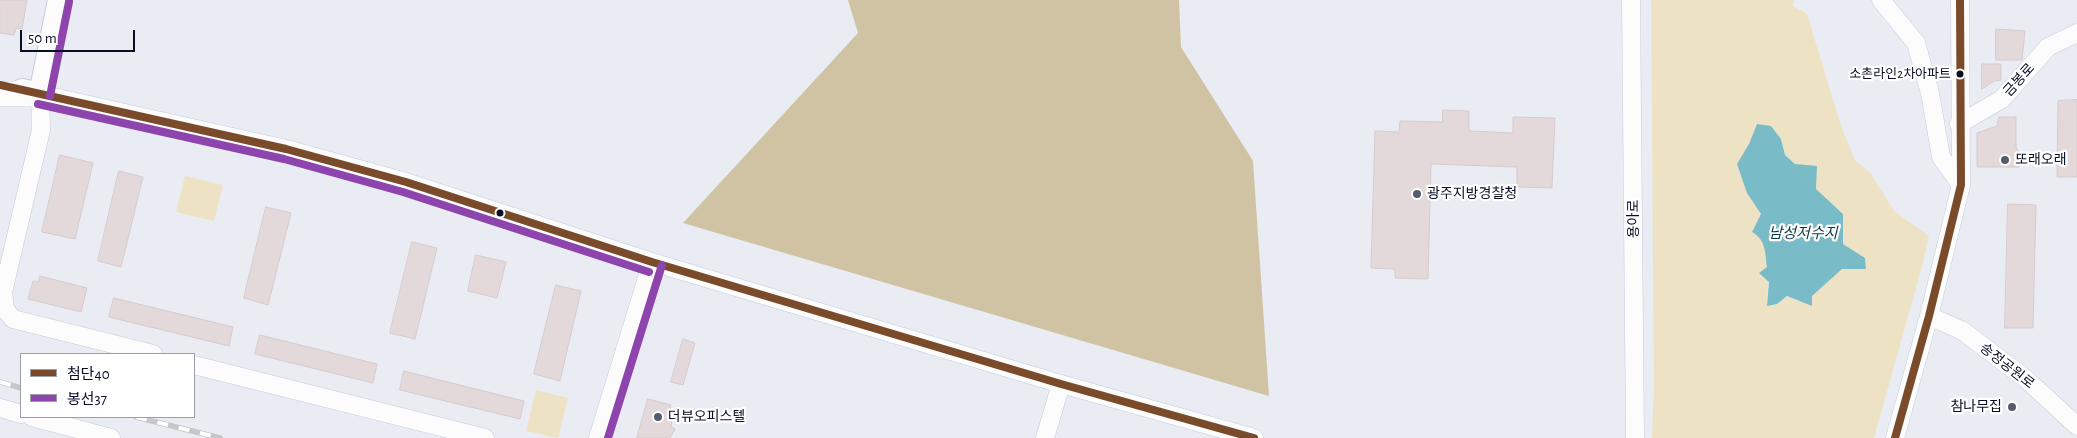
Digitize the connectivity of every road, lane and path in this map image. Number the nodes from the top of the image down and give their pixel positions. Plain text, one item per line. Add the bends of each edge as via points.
1 (59, 0) edge
2 (1631, 0) edge
3 (1881, 0) edge
4 (1960, 0) edge
5 (2077, 33) edge
6 (0, 85) edge
7 (0, 94) edge
8 (40, 94) junction
9 (1959, 124) junction
10 (1961, 185) junction
11 (652, 262) junction
12 (1929, 316) junction
13 (149, 353) edge
14 (195, 365) edge
15 (1061, 384) junction
16 (0, 408) edge
17 (20, 414) edge
18 (36, 418) edge
19 (2077, 426) edge
20 (111, 438) edge
21 (485, 438) edge
22 (598, 438) edge
23 (1045, 438) edge
24 (1254, 438) edge
25 (1635, 438) edge
26 (1895, 438) edge

1 - 8 main road
2 - 25 street, 용아로
3 - 10 street via 1916,43 1930,93 1941,157
4 - 9 street
5 - 9 street, 금봉로 via 2048,47 2002,99
6 - 8 main road
7 - 8 highway
8 - 11 street via 295,151 406,182
8 - 13 street via 41,130 3,292 6,309 13,319
9 - 10 street
10 - 12 street
11 - 15 street
11 - 22 street
12 - 19 street, 송정공원로 via 1963,331 2026,379
12 - 26 street
14 - 21 street
15 - 23 street
15 - 24 street
16 - 17 street
18 - 20 street

